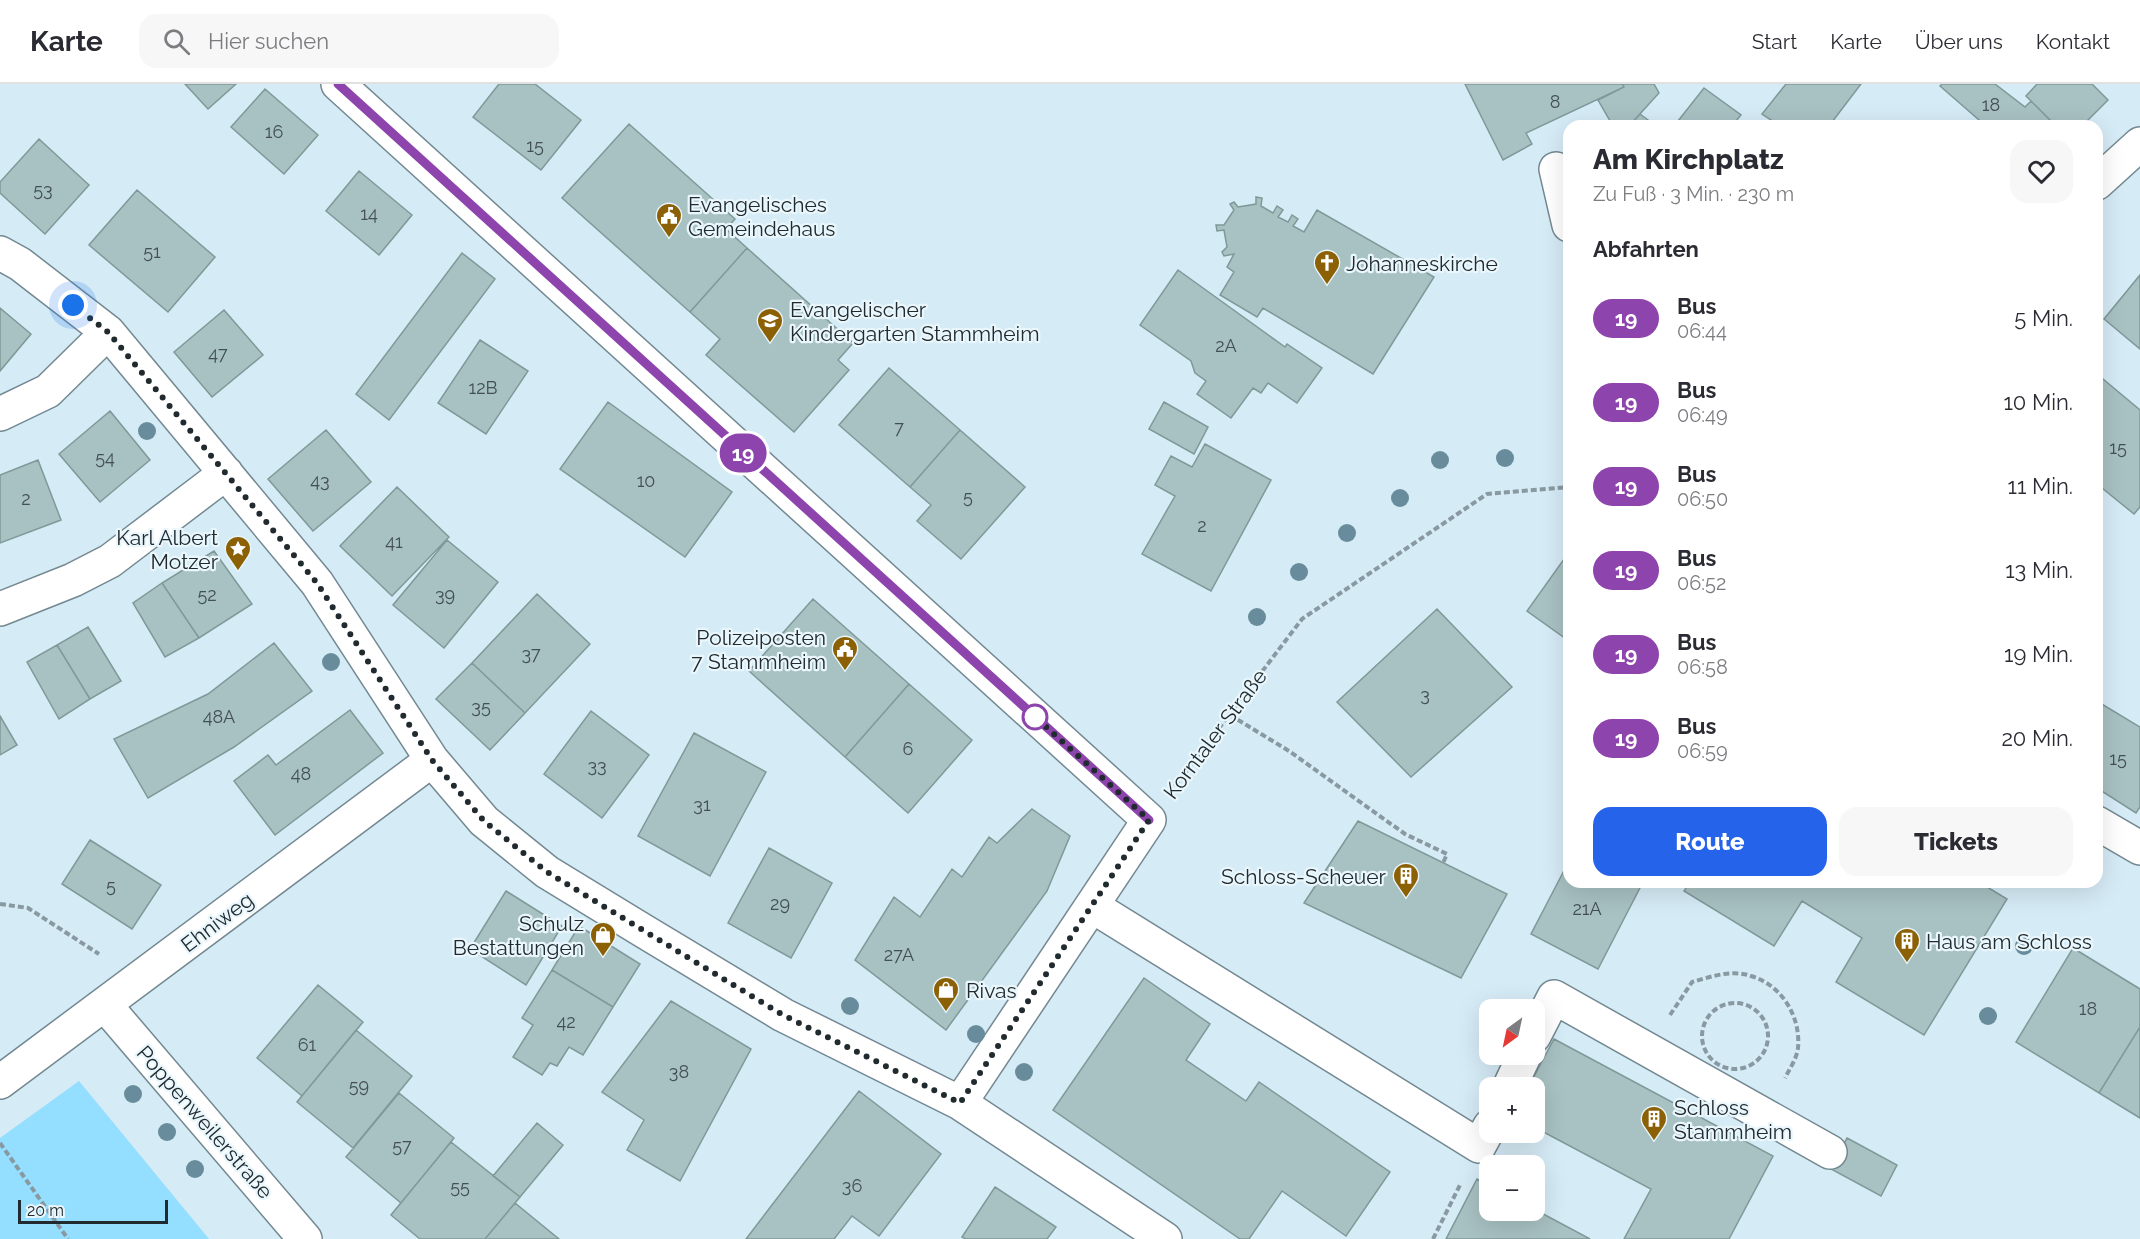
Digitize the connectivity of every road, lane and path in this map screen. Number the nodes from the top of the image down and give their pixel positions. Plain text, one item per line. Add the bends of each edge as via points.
1 (338, 84) edge
2 (2140, 144) edge
3 (1556, 169) dead end
4 (2103, 178) edge
5 (1563, 199) edge
6 (0, 253) edge
7 (108, 332) junction
8 (0, 414) edge
9 (226, 473) junction
10 (1563, 488) edge
11 (0, 609) edge
12 (1230, 715) junction
13 (432, 760) junction
14 (1149, 820) junction
15 (2103, 826) edge
16 (2140, 848) edge
17 (1443, 863) dead end
18 (0, 904) edge
19 (1092, 906) junction
20 (140, 980) junction
21 (1692, 982) dead end
22 (105, 1005) junction
23 (1751, 1007) joint
24 (1545, 1015) edge
25 (1798, 1050) dead end
26 (0, 1082) edge
27 (960, 1103) junction
28 (1479, 1133) edge
29 (0, 1143) edge
30 (1481, 1143) edge
31 (1830, 1152) dead end
32 (68, 1239) edge
33 (305, 1239) edge
34 (1165, 1239) edge
35 (1433, 1239) edge

1 - 14 street
2 - 4 street
3 - 5 street
6 - 7 street
7 - 8 street via 48,391
7 - 9 street
9 - 11 street via 110,561
9 - 13 street via 317,583
10 - 12 path, Korntaler Straße via 1487,494 1302,619
12 - 14 path, Korntaler Straße
12 - 17 path via 1289,751 1405,834 1447,854
13 - 20 street, Ehniweg
13 - 27 street via 484,821 547,872 783,1015
14 - 19 street, Korntaler Straße
15 - 16 street
18 - 20 path via 28,908
19 - 27 street, Korntaler Straße
19 - 28 street
20 - 22 street, Ehniweg
21 - 25 path via 1721,974 1751,975 1778,991 1795,1016
22 - 26 street, Ehniweg
22 - 33 street, Poppenweilerstraße
23 - 23 path via 1726,1005 1706,1021 1703,1046 1709,1058 1720,1066 1745,1068 1765,1052 1767,1027
24 - 31 street via 1554,997
27 - 34 street
29 - 32 path
30 - 35 path

